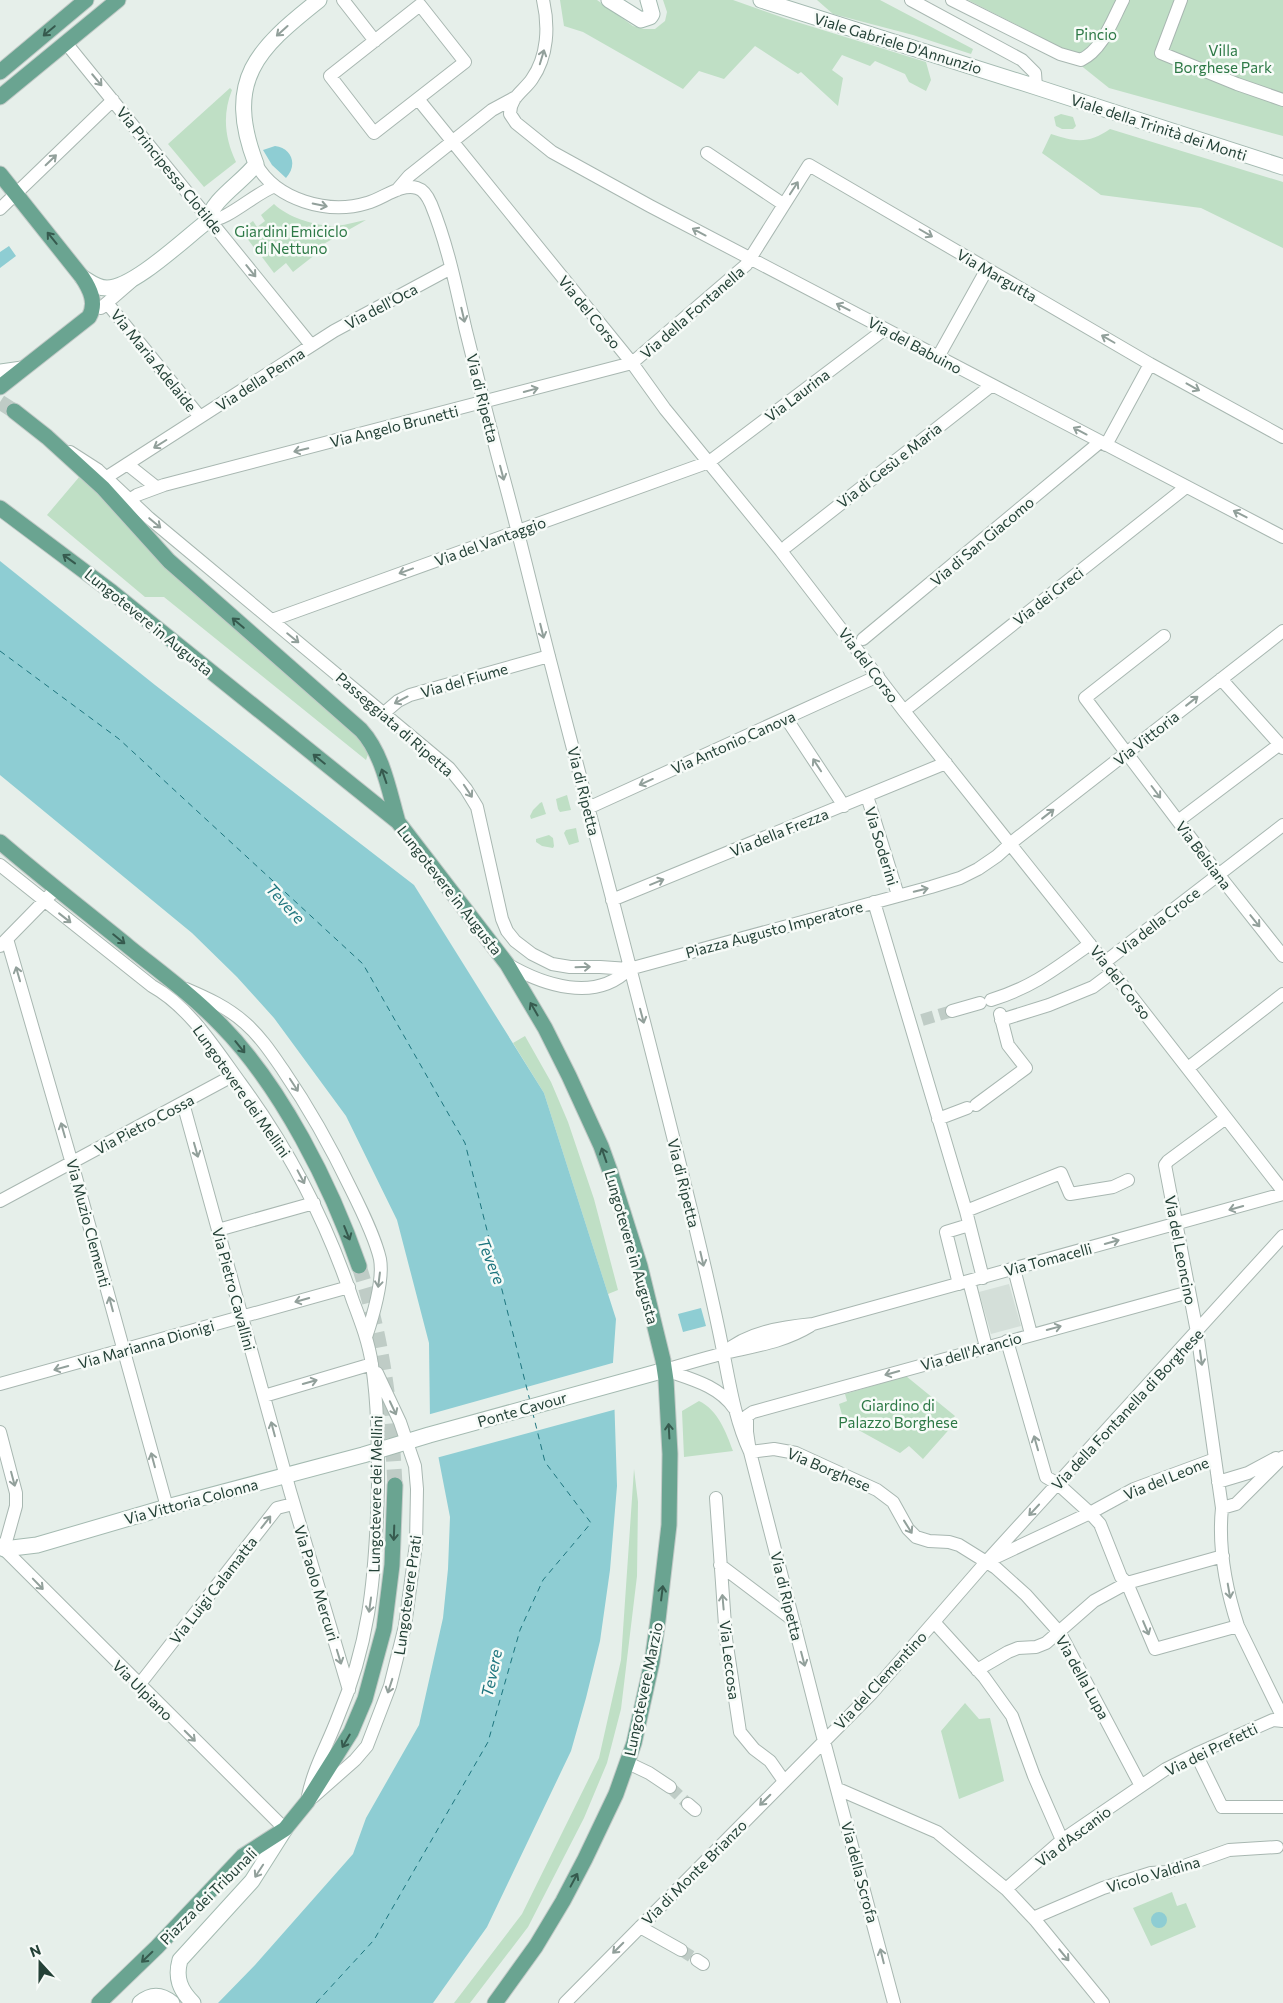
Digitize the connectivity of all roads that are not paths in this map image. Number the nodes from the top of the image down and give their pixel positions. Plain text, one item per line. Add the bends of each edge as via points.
1 (86, 0) edge
2 (118, 0) edge
3 (319, 0) edge
4 (343, 0) edge
5 (543, 0) edge
6 (609, 0) edge
7 (648, 0) edge
8 (761, 0) edge
9 (911, 0) edge
10 (952, 0) edge
11 (1123, 0) edge
12 (1181, 0) edge
13 (375, 41) junction
14 (66, 43) junction
15 (1, 69) edge
16 (1036, 87) junction
17 (516, 96) junction
18 (0, 97) edge
19 (418, 99) junction
20 (113, 100) junction
21 (1283, 100) edge
22 (452, 142) junction
23 (707, 153) dead end
24 (256, 164) junction
25 (1283, 167) edge
26 (0, 174) edge
27 (275, 186) junction
28 (397, 190) junction
29 (16, 194) junction
30 (783, 204) junction
31 (0, 209) edge
32 (209, 220) junction
33 (750, 259) junction
34 (451, 268) junction
35 (987, 269) junction
36 (82, 277) junction
37 (137, 277) junction
38 (107, 303) junction
39 (89, 317) junction
40 (885, 329) junction
41 (311, 345) junction
42 (938, 357) junction
43 (632, 363) junction
44 (1150, 364) junction
45 (22, 369) junction
46 (0, 372) edge
47 (992, 385) junction
48 (0, 387) edge
49 (484, 403) junction
50 (14, 411) tunnel mouth
51 (200, 417) junction
52 (47, 437) junction
53 (1283, 437) edge
54 (1103, 443) junction
55 (709, 462) junction
56 (128, 464) junction
57 (107, 477) junction
58 (1186, 487) junction
59 (156, 488) junction
60 (130, 500) junction
61 (0, 508) edge
62 (518, 532) junction
63 (1283, 536) edge
64 (787, 546) dead end
65 (272, 620) junction
66 (1283, 631) edge
67 (1164, 636) dead end
68 (863, 639) dead end
69 (549, 656) junction
70 (878, 676) junction
71 (1221, 679) junction
72 (910, 706) dead end
73 (384, 713) junction
74 (786, 718) junction
75 (1281, 746) edge
76 (1127, 753) junction
77 (946, 763) junction
78 (867, 796) junction
79 (844, 806) junction
80 (588, 808) junction
81 (1178, 821) junction
82 (398, 822) junction
83 (1283, 825) edge
84 (0, 842) edge
85 (1009, 844) junction
86 (0, 865) edge
87 (1218, 874) junction
88 (56, 889) junction
89 (898, 896) junction
90 (612, 900) junction
91 (44, 901) junction
92 (874, 902) junction
93 (4, 943) edge
94 (1090, 944) junction
95 (1283, 956) edge
96 (507, 964) junction
97 (1109, 967) junction
98 (629, 969) junction
99 (180, 987) junction
100 (1283, 994) edge
101 (996, 1010) junction
102 (952, 1011) tunnel mouth
103 (1188, 1068) junction
104 (234, 1075) junction
105 (183, 1103) junction
106 (1226, 1118) junction
107 (938, 1119) junction
108 (72, 1162) junction
109 (1128, 1180) dead end
110 (1283, 1192) edge
111 (0, 1201) edge
112 (314, 1203) junction
113 (966, 1211) junction
114 (1175, 1224) junction
115 (969, 1226) junction
116 (218, 1230) junction
117 (1283, 1236) edge
118 (359, 1266) tunnel mouth
119 (1014, 1269) junction
120 (983, 1278) junction
121 (964, 1283) junction
122 (349, 1287) junction
123 (1189, 1292) junction
124 (242, 1317) junction
125 (1197, 1332) junction
126 (1031, 1334) junction
127 (366, 1337) junction
128 (1007, 1341) junction
129 (986, 1347) junction
130 (124, 1350) junction
131 (724, 1353) junction
132 (372, 1364) junction
133 (665, 1370) junction
134 (0, 1384) edge
135 (264, 1396) junction
136 (736, 1410) junction
137 (0, 1432) edge
138 (407, 1442) junction
139 (379, 1451) junction
140 (750, 1452) junction
141 (1283, 1456) edge
142 (1216, 1459) junction
143 (285, 1476) junction
144 (1218, 1482) junction
145 (1058, 1484) junction
146 (395, 1485) tunnel mouth
147 (716, 1498) dead end
148 (293, 1504) junction
149 (167, 1507) junction
150 (1222, 1508) junction
151 (1090, 1513) junction
152 (2, 1548) edge
153 (1223, 1556) junction
154 (986, 1562) junction
155 (720, 1565) junction
156 (1127, 1583) junction
157 (793, 1620) junction
158 (935, 1621) junction
159 (1238, 1626) junction
160 (1060, 1633) junction
161 (978, 1670) junction
162 (139, 1685) junction
163 (349, 1690) junction
164 (1283, 1720) edge
165 (824, 1741) junction
166 (1196, 1754) junction
167 (628, 1763) junction
168 (784, 1781) junction
169 (1141, 1786) junction
170 (670, 1787) tunnel mouth
171 (838, 1790) junction
172 (307, 1802) junction
173 (1282, 1807) dead end
174 (285, 1830) junction
175 (1062, 1840) junction
176 (1277, 1847) dead end
177 (1006, 1889) junction
178 (1033, 1918) junction
179 (640, 1927) junction
180 (681, 1950) tunnel mouth
181 (188, 1997) edge
182 (99, 2003) edge
183 (140, 2003) edge
184 (172, 2003) edge
185 (495, 2003) edge
186 (565, 2003) edge
187 (894, 2003) edge
188 (1103, 2003) edge

1 -> 15 main road
2 - 14 main road
3 -> 24 street via 271,41 256,60 248,80 244,120
4 - 13 street
17 -> 5 street via 534,76 544,52 547,27
6 - 7 street via 644,20 652,14
8 - 16 street, Viale Gabriele D'Annunzio
9 - 16 street via 1022,60 1035,72
10 - 11 street via 1060,54 1081,60 1091,55 1101,43
12 - 21 street via 1161,53
13 - 19 street via 330,76 374,133
13 - 19 street via 420,5 465,62
14 - 18 main road
14 -> 20 street, Via Principessa Clotilde
16 - 25 street, Viale della Trinità dei Monti
17 - 22 street via 492,110
33 -> 17 street, Via del Babuino via 548,149 513,120 510,110
19 - 22 street, Via del Corso
29 -> 20 street
20 - 32 street, Via Principessa Clotilde
22 - 28 street via 409,176
22 - 43 street, Via del Corso
23 - 30 street
24 - 27 street via 263,176
24 - 32 street via 213,206
26 - 29 main road, Via Maria Adelaide
27 -> 28 street via 298,199 332,207 367,204
27 - 32 street via 257,194 223,218
28 - 34 street, Via di Ripetta via 413,187 424,192 432,206
29 - 31 street
36 -> 29 main road, Via Maria Adelaide
30 - 33 street, Via Margutta
30 -> 35 street, Via Margutta via 809,165
32 - 37 street
32 -> 41 street, Via Principessa Clotilde
40 -> 33 street, Via del Babuino
33 - 43 street, Via della Fontanella
34 - 41 street, Via dell'Oca
34 -> 49 street, Via di Ripetta
35 - 42 street
44 -> 35 street, Via Margutta
36 - 37 street via 106,288
36 - 39 main road, Via Maria Adelaide via 93,302
37 - 38 street
38 - 39 street
38 - 51 street, Via Maria Adelaide
39 - 45 main road
40 - 42 street, Via del Babuino
40 - 55 street, Via Laurina
41 - 51 street, Via della Penna
42 - 47 street, Via del Babuino
49 -> 43 street, Via Angelo Brunetti
43 - 55 street, Via del Corso
44 -> 53 street, Via Margutta
44 - 54 street
45 - 46 street
45 - 48 main road
54 -> 47 street, Via del Babuino
47 - 64 street, Via di Gesù e Maria
49 -> 59 street, Via Angelo Brunetti
49 -> 62 street, Via di Ripetta
50 - 52 main road, Passeggiata di Ripetta
51 -> 56 street, Via della Penna
52 - 57 street, Passeggiata di Ripetta
82 -> 52 main road, Passeggiata di Ripetta via 373,748 360,730 168,561 112,497
54 - 58 street, Via del Babuino
54 - 68 street, Via di San Giacomo
55 - 62 street, Via del Vantaggio
55 - 70 street, Via del Corso
56 - 57 street, Via della Penna
56 - 59 street
57 - 60 street, Passeggiata di Ripetta
63 -> 58 street, Via del Babuino
58 - 72 street, Via dei Greci
59 - 60 street, Via Angelo Brunetti
60 -> 65 street, Passeggiata di Ripetta
82 -> 61 main road, Lungotevere in Augusta via 112,592
62 -> 65 street, Via del Vantaggio
62 -> 69 street, Via di Ripetta
65 -> 73 street, Passeggiata di Ripetta
66 - 71 street, Via Vittoria
67 - 76 street, Via Belsiana via 1085,698
69 -> 73 street, Via del Fiume via 410,695
69 - 80 street, Via di Ripetta
70 - 74 street, Via Antonio Canova
70 - 77 street, Via del Corso
71 - 75 street
76 -> 71 street, Via Vittoria
73 -> 98 street, Passeggiata di Ripetta via 449,768 474,801 502,919 510,936 532,954 552,964
79 -> 74 street
74 -> 80 street, Via Antonio Canova
75 - 81 street
76 -> 81 street, Via Belsiana
85 -> 76 street, Via Vittoria
77 - 78 street, Via della Frezza
77 - 85 street, Via del Corso
78 - 79 street, Via della Frezza
78 - 89 street, Via Soderini
90 -> 79 street, Via della Frezza
80 - 90 street, Via di Ripetta
81 - 87 street, Via Belsiana
82 - 96 main road, Lungotevere in Augusta
83 - 87 street, Via della Croce
84 - 88 main road, Lungotevere dei Mellini
89 -> 85 street, Via Vittoria via 965,875 987,864
85 - 94 street, Via del Corso
86 - 91 street, Lungotevere dei Mellini
87 -> 95 street, Via Belsiana
87 - 97 street, Via della Croce
88 - 91 street
88 -> 99 main road, Lungotevere dei Mellini
89 - 92 street, Via Vittoria
90 - 98 street, Via di Ripetta
91 - 93 street
91 -> 104 street, Lungotevere dei Mellini via 152,986 165,992
92 - 98 street, Piazza Augusto Imperatore
92 - 107 street, Piazza Augusto Imperatore via 916,1022
108 -> 93 street, Via Muzio Clementi
94 - 97 street, Via del Corso
94 - 101 street
96 - 98 street via 536,979 578,988 611,984
133 -> 96 main road, Lungotevere in Augusta via 640,1266 601,1146 545,1028
97 - 101 street, Via della Croce via 1092,987 1049,1005
97 - 103 street, Via del Corso
98 -> 131 street, Via di Ripetta via 682,1170
99 -> 118 main road, Lungotevere dei Mellini via 221,1025 278,1100 332,1196
99 -> 127 street via 209,998 250,1027 280,1065 326,1138 357,1201 380,1260 378,1288
100 - 103 street
101 - 102 street
101 - 107 street via 1008,1045 1026,1068 971,1107
103 - 106 street, Via del Corso
104 - 105 street, Via Pietro Cossa
104 -> 112 street, Lungotevere dei Mellini via 281,1143
105 - 108 street, Via Pietro Cossa
105 -> 116 street, Via Pietro Cavallini
106 - 110 street, Via del Corso
106 - 114 street, Via del Leoncino via 1168,1160 1165,1166
107 - 113 street, Piazza Augusto Imperatore
108 - 111 street, Via Pietro Cossa
130 -> 108 street, Via Muzio Clementi
109 - 113 street via 1070,1194 1061,1173
110 -> 114 street, Via Tomacelli
112 - 116 street
112 - 122 street, Lungotevere dei Mellini
113 - 115 street, Piazza Augusto Imperatore
119 -> 114 street, Via Tomacelli
114 - 123 street, Via del Leoncino
115 - 120 street, Piazza Augusto Imperatore
115 - 121 street via 946,1232
116 - 124 street, Via Pietro Cavallini
117 - 125 street, Via della Fontanella di Borghese
119 - 120 street, Via Tomacelli
119 - 126 street
120 - 121 street, Via Tomacelli
121 - 129 street
121 - 131 street, Via Tomacelli via 748,1338
122 -> 124 street, Via Marianna Dionigi
122 - 127 street, Lungotevere dei Mellini
123 - 125 street, Via del Leoncino
126 -> 123 street, Via dell'Arancio
124 - 130 street, Via Marianna Dionigi
124 - 135 street, Via Pietro Cavallini
125 -> 142 street, Via del Leoncino
125 - 145 street, Via della Fontanella di Borghese
126 - 128 street, Via dell'Arancio
127 - 132 street, Lungotevere dei Mellini
128 - 129 street, Via dell'Arancio
145 -> 128 street via 1046,1476
129 -> 140 street, Via dell'Arancio via 753,1412 746,1420
130 -> 134 street, Via Marianna Dionigi
149 -> 130 street, Via Muzio Clementi
131 - 133 street, Via Tomacelli
131 - 136 street, Via di Ripetta
135 -> 132 street
132 -> 138 street, Lungotevere Prati
132 - 139 street, Lungotevere dei Mellini
133 - 136 street via 719,1392
133 - 138 street, Ponte Cavour
167 -> 133 main road, Lungotevere Marzio via 652,1662 667,1548 670,1454
143 -> 135 street, Via Pietro Cavallini
136 - 140 street, Via di Ripetta
137 -> 152 street via 16,1493 16,1506
138 - 139 street, Ponte Cavour
138 -> 172 street, Lungotevere Prati via 415,1466 417,1516 411,1583 398,1658 365,1749
139 - 143 street, Via Vittoria Colonna
139 -> 163 street, Lungotevere dei Mellini via 372,1591 362,1648
140 -> 154 street, Via Borghese via 774,1449 796,1453 878,1490 893,1502 916,1537 959,1545
140 - 157 street, Via di Ripetta
141 - 144 street via 1248,1473
141 - 150 street via 1236,1504
142 - 144 street, Via del Leoncino
142 - 151 street, Via del Leone via 1134,1489
143 - 148 street, Via Paolo Mercuri
143 - 149 street, Via Vittoria Colonna
144 - 150 street, Via del Leoncino
145 - 151 street
145 -> 154 street, Via della Fontanella di Borghese
146 -> 172 main road, Lungotevere Prati via 392,1565 384,1629 374,1672 351,1732
147 - 155 street, Via Leccosa
162 -> 148 street, Via Luigi Calamatta via 277,1508
148 -> 163 street, Via Paolo Mercuri
149 - 152 street, Via Vittoria Colonna via 37,1545
150 - 153 street, Via del Leoncino
151 - 154 street, Via del Leone
151 - 156 street via 1100,1524 1121,1577
152 -> 162 street, Via Ulpiano
153 - 156 street
153 -> 159 street, Via del Leoncino
154 - 158 street, Via della Fontanella di Borghese
154 - 160 street, Via della Lupa via 1026,1595
155 - 157 street
168 -> 155 street, Via Leccosa via 770,1761 740,1732 729,1662
156 -> 159 street via 1155,1648
156 - 160 street via 1094,1601
157 -> 165 street, Via di Ripetta
158 - 161 street
158 - 165 street, Via del Clementino via 872,1693
159 - 164 street, Via del Leoncino
160 - 161 street via 1046,1644 1018,1648
160 - 169 street, Via della Lupa
161 - 175 street via 1012,1716
162 -> 174 street, Via Ulpiano
163 - 172 street, Lungotevere Prati via 315,1769
164 - 166 street, Via dei Prefetti via 1273,1720
165 - 168 street, Via di Monte Brianzo
165 - 171 street, Via della Scrofa
166 - 169 street, Via dei Prefetti
166 - 173 street via 1222,1806
167 - 170 street
185 -> 167 main road, Lungotevere Marzio via 536,1946 572,1886 603,1824
168 -> 179 street, Via di Monte Brianzo
169 - 175 street, Via d'Ascanio
171 - 177 street via 937,1832
187 -> 171 street, Via della Scrofa
172 - 174 main road, Lungotevere Prati
174 -> 181 street, Piazza dei Tribunali via 252,1881 183,1956 178,1974
174 -> 182 main road, Piazza dei Tribunali via 243,1856
175 - 177 street, Via d'Ascanio
176 - 178 street, Vicolo Valdina via 1229,1850 1168,1872 1151,1873 1103,1888
177 - 178 street
178 -> 188 street
179 - 180 street
179 -> 186 street, Via di Monte Brianzo
183 - 184 street via 155,1996

